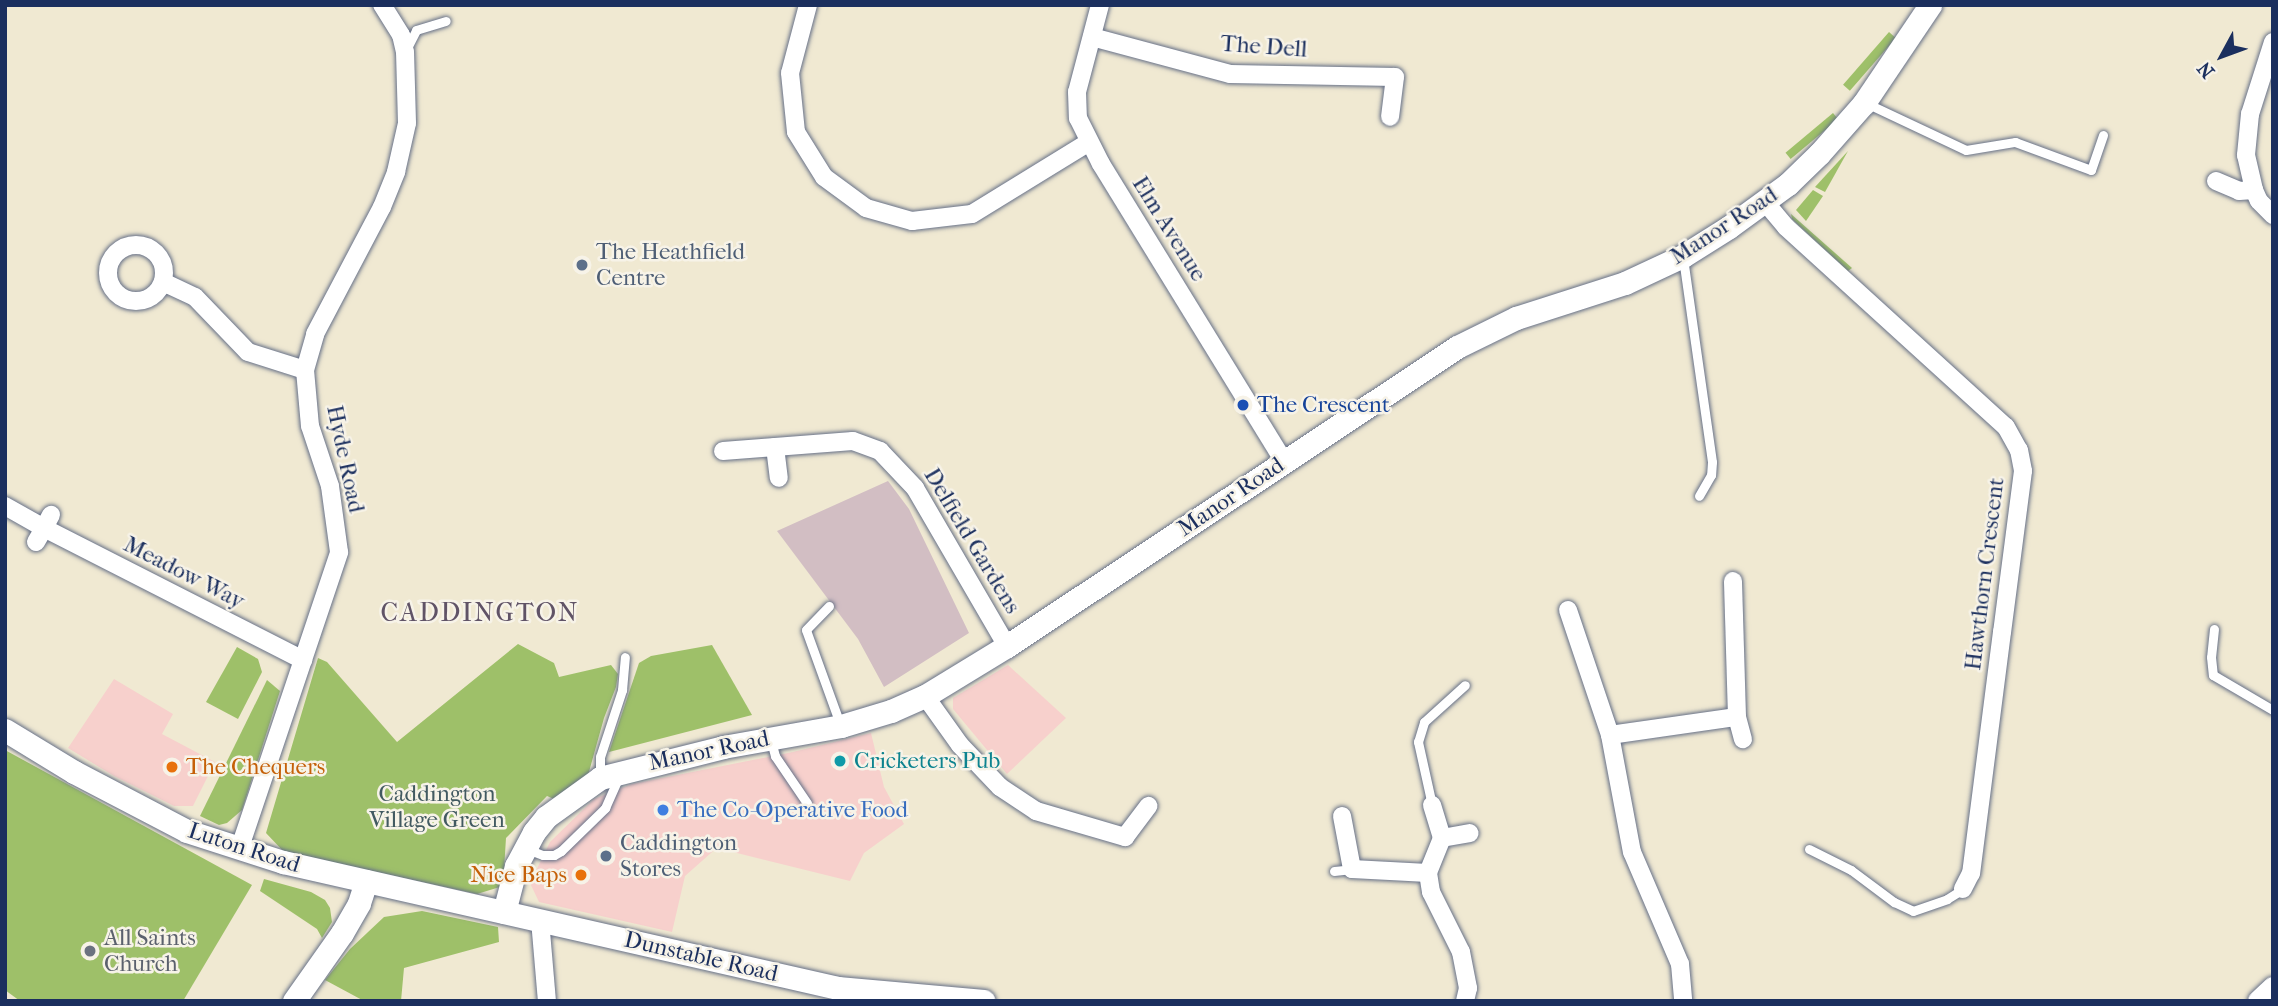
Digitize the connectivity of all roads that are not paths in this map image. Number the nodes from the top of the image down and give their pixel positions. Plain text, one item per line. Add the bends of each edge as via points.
1 (382, 5) edge
2 (808, 5) edge
3 (1100, 5) edge
4 (1930, 5) edge
5 (446, 21) dead end
6 (1092, 37) junction
7 (2273, 42) edge
8 (405, 52) junction
9 (1864, 103) junction
10 (1390, 117) dead end
11 (2103, 135) dead end
12 (1089, 142) junction
13 (2216, 181) dead end
14 (2254, 190) junction
15 (1765, 202) junction
16 (2273, 215) edge
17 (1683, 256) junction
18 (163, 282) dead end
19 (305, 370) junction
20 (775, 447) junction
21 (723, 451) dead end
22 (1284, 462) junction
23 (779, 478) dead end
24 (1699, 496) dead end
25 (5, 506) edge
26 (1732, 581) dead end
27 (829, 606) dead end
28 (1568, 610) dead end
29 (2214, 629) dead end
30 (1007, 646) junction
31 (625, 657) dead end
32 (303, 660) junction
33 (1465, 685) dead end
34 (925, 696) junction
35 (2273, 710) edge
36 (1737, 716) junction
37 (841, 726) junction
38 (5, 730) edge
39 (1610, 735) junction
40 (770, 738) junction
41 (1742, 739) dead end
42 (610, 775) junction
43 (807, 803) dead end
44 (1432, 805) joint
45 (1148, 806) dead end
46 (1342, 816) dead end
47 (1470, 833) dead end
48 (1442, 838) junction
49 (523, 847) junction
50 (1810, 849) dead end
51 (239, 850) junction
52 (1352, 869) junction
53 (1334, 871) dead end
54 (1428, 873) junction
55 (366, 881) junction
56 (1963, 889) joint
57 (504, 912) junction
58 (540, 920) junction
59 (2273, 988) edge
60 (837, 995) edge
61 (294, 1001) edge
62 (547, 1001) edge
63 (984, 1001) edge
64 (1465, 1001) edge
65 (1683, 1001) edge
66 (2259, 1001) edge

1 - 8 street, Hyde Road via 401,35
2 - 12 street via 790,73 796,132 824,177 866,208 912,222 972,214
3 - 6 street, Elm Avenue
4 - 9 street, Manor Road
5 - 8 lane via 416,30
6 - 10 street, The Dell via 1230,74 1395,77
6 - 12 street, Elm Avenue via 1075,103
7 - 14 street via 2247,132 2248,174
8 - 19 street, Hyde Road via 407,123 396,172 315,334
9 - 11 lane via 1966,150 2015,142 2091,170
9 - 15 street, Manor Road via 1819,154
12 - 22 street, Elm Avenue
13 - 14 street via 2239,191
14 - 16 street
15 - 17 street, Manor Road
15 - 56 street, Hawthorn Crescent via 1786,227 2006,427 2019,450 2023,471 1971,873
17 - 22 street, Manor Road via 1625,283 1516,318 1457,347
17 - 24 lane via 1712,462 1712,475
18 - 19 street via 195,298 248,352
19 - 32 street, Hyde Road via 310,426 330,486 339,552
20 - 21 street, Delfield Gardens
20 - 23 street
20 - 30 street, Delfield Gardens via 853,441 866,443 894,463 915,488
22 - 30 street, Manor Road
25 - 32 street, Meadow Way
26 - 36 street
27 - 37 lane via 806,630
28 - 39 street
29 - 35 lane via 2213,675
30 - 34 street, Manor Road
31 - 42 lane via 619,704 600,757
32 - 51 street, Hyde Road
33 - 44 lane via 1424,722 1418,742
34 - 37 street, Manor Road
34 - 45 street via 960,745 1000,787 1036,811 1125,837
36 - 39 street
36 - 41 street
37 - 40 street, Manor Road
38 - 51 street, Luton Road via 137,807
39 - 65 street via 1632,852 1679,964
40 - 42 street, Manor Road
40 - 43 lane via 775,756
42 - 49 street, Manor Road via 546,817
42 - 49 lane via 605,808 561,851 543,855
44 - 48 street
46 - 52 street
47 - 48 street
48 - 54 street
49 - 57 street, Manor Road
50 - 56 lane via 1913,911
51 - 55 street, Luton Road
52 - 53 lane
52 - 54 street
54 - 64 street via 1431,892 1461,952 1468,988
55 - 57 street, Luton Road
55 - 61 street via 342,933
57 - 58 street, Dunstable Road
58 - 60 street, Dunstable Road
58 - 62 street
59 - 66 street
60 - 63 street, Dunstable Road

